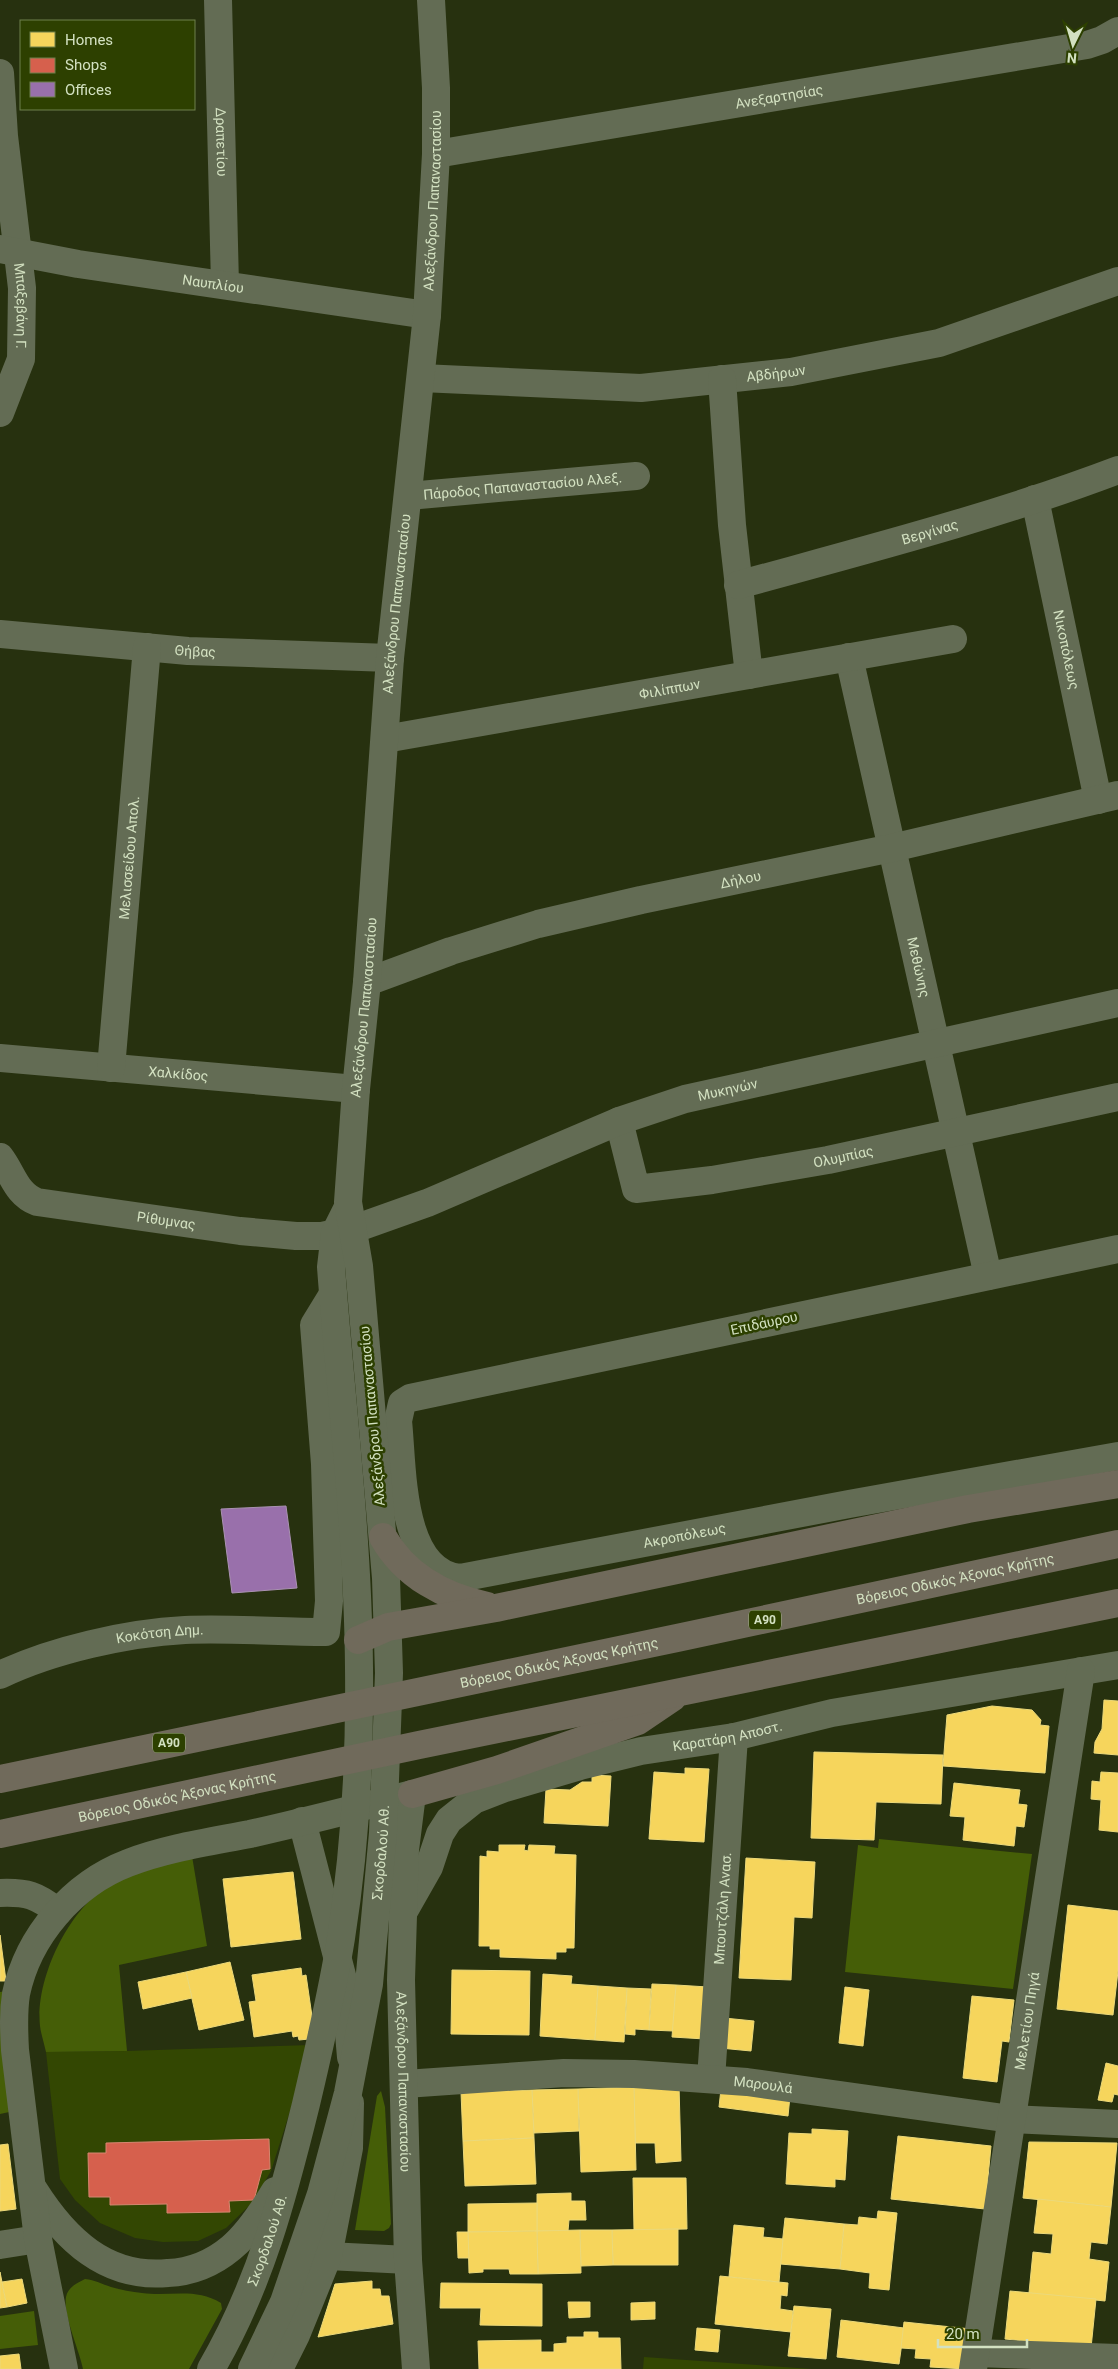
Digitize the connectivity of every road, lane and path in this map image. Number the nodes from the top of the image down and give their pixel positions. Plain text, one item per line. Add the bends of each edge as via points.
1 (218, 0) edge
2 (431, 0) edge
3 (1118, 30) edge
4 (0, 73) edge
5 (436, 154) junction
6 (10, 252) edge
7 (1118, 281) edge
8 (226, 285) junction
9 (427, 315) junction
10 (422, 378) junction
11 (722, 379) junction
12 (0, 413) edge
13 (1118, 470) edge
14 (636, 476) dead end
15 (408, 496) junction
16 (1036, 499) junction
17 (738, 585) junction
18 (0, 634) edge
19 (953, 640) dead end
20 (147, 647) junction
21 (849, 657) junction
22 (390, 658) junction
23 (749, 675) junction
24 (385, 739) junction
25 (1108, 798) edge
26 (892, 848) junction
27 (367, 982) junction
28 (1118, 1003) edge
29 (936, 1042) junction
30 (0, 1058) edge
31 (111, 1068) junction
32 (356, 1089) junction
33 (1118, 1097) edge
34 (619, 1121) junction
35 (957, 1132) junction
36 (0, 1158) edge
37 (8, 1193) edge
38 (346, 1223) junction
39 (1118, 1249) edge
40 (988, 1276) junction
41 (333, 1294) junction
42 (410, 1398) joint
43 (1118, 1456) edge
44 (1118, 1484) edge
45 (383, 1537) junction
46 (1118, 1544) edge
47 (1118, 1603) edge
48 (496, 1608) junction
49 (388, 1626) junction
50 (358, 1640) junction
51 (1118, 1665) edge
52 (1081, 1671) junction
53 (0, 1674) edge
54 (684, 1691) junction
55 (734, 1737) junction
56 (0, 1779) edge
57 (412, 1794) junction
58 (302, 1822) junction
59 (0, 1834) edge
60 (0, 1893) edge
61 (404, 1911) junction
62 (58, 1912) junction
63 (711, 2078) junction
64 (405, 2084) junction
65 (1011, 2119) junction
66 (1118, 2124) edge
67 (290, 2166) junction
68 (31, 2185) junction
69 (38, 2239) junction
70 (0, 2245) edge
71 (328, 2256) junction
72 (408, 2260) junction
73 (1118, 2358) edge
74 (974, 2361) edge
75 (64, 2369) edge
76 (211, 2369) edge
77 (252, 2369) edge
78 (279, 2369) edge
79 (416, 2369) edge

1 - 8 street, Δραπετίου
2 - 5 street, Αλεξάνδρου Παπαναστασίου
3 - 5 street, Ανεξαρτησίας via 1087,45
4 - 6 street, Μπαξεβάνη Γ.
5 - 9 street, Αλεξάνδρου Παπαναστασίου
6 - 8 street, Ναυπλίου
6 - 12 street, Μπαξεβάνη Γ. via 22,288 21,359
7 - 11 street, Αβδήρων via 939,343 791,372
8 - 9 street, Ναυπλίου
9 - 10 street, Αλεξάνδρου Παπαναστασίου
10 - 11 street, Αβδήρων via 641,388
10 - 15 street, Αλεξάνδρου Παπαναστασίου
11 - 17 street
13 - 16 street, Βεργίνας
14 - 15 street, Πάροδος Παπαναστασίου Αλεξ.
15 - 22 street, Αλεξάνδρου Παπαναστασίου
16 - 17 street, Βεργίνας
16 - 25 street, Νικοπόλεως
17 - 23 street
18 - 20 street, Θήβας
19 - 21 street, Φιλίππων
20 - 22 street, Θήβας
20 - 31 street, Μελισσείδου Απολ.
21 - 23 street, Φιλίππων
21 - 26 street, Μεθώνης
22 - 24 street, Αλεξάνδρου Παπαναστασίου
23 - 24 street, Φιλίππων
24 - 27 street, Αλεξάνδρου Παπαναστασίου
25 - 26 street, Δήλου
26 - 27 street, Δήλου via 538,924
26 - 29 street, Μεθώνης
27 - 32 street, Αλεξάνδρου Παπαναστασίου
28 - 29 street, Μυκηνών
29 - 34 street, Μυκηνών via 714,1092
29 - 35 street, Μεθώνης
30 - 31 street, Χαλκίδος
31 - 32 street, Χαλκίδος
32 - 38 street, Αλεξάνδρου Παπαναστασίου
33 - 35 street, Ολυμπίας
34 - 35 street, Ολυμπίας via 636,1189 828,1160
34 - 38 street, Μυκηνών via 427,1203
35 - 40 street, Μεθώνης
36 - 37 street, Ρίθυμνας
37 - 38 street, Ρίθυμνας via 74,1208 268,1234 311,1236
38 - 41 street, Αλεξάνδρου Παπαναστασίου via 331,1267
38 - 45 street, Αλεξάνδρου Παπαναστασίου via 359,1266
39 - 40 street, Επιδάυρου
40 - 42 street, Επιδάυρου
41 - 50 street, Αλεξάνδρου Παπαναστασίου via 353,1527
41 - 53 street, Κοκότση Δημ. via 314,1325 325,1464 329,1600 326,1632 158,1632 88,1646
42 - 43 street, Ακροπόλεως via 402,1404 398,1421 411,1531 423,1556 444,1574 460,1578
44 - 48 highway via 968,1509
45 - 48 highway via 397,1558 436,1589 463,1601
45 - 49 street, Αλεξάνδρου Παπαναστασίου
46 - 56 highway, Βόρειος Οδικός Άξονας Κρήτης / Α90
47 - 54 highway, Βόρειος Οδικός Άξονας Κρήτης
48 - 49 highway
49 - 50 highway
49 - 77 street, Σκορδαλού Αθ. via 385,1794 369,1984 348,2093 321,2194 284,2302
50 - 67 street, Σκορδαλού Αθ. via 359,1713 345,1910 322,2036
51 - 52 street, Καρατάρη Αποστ.
52 - 55 street, Καρατάρη Αποστ. via 832,1713
52 - 65 street, Μελετίου Πηγά
54 - 57 highway via 638,1721 496,1770
54 - 59 highway, Βόρειος Οδικός Άξονας Κρήτης
55 - 61 street, Καρατάρη Αποστ. via 641,1751 580,1766 474,1800 444,1826 430,1867
55 - 63 street, Μπουτζάλη Ανασ.
57 - 58 street
57 - 61 street, Αλεξάνδρου Παπαναστασίου via 405,1850
58 - 62 street via 179,1848 127,1863 105,1873
58 - 71 street via 345,1988 352,2061 349,2148
60 - 62 street via 33,1895
61 - 64 street, Αλεξάνδρου Παπαναστασίου via 401,1980
62 - 68 street via 26,1963 19,1981 14,2014 18,2080
63 - 64 street, Μαρουλά via 564,2073
63 - 65 street, Μαρουλά
64 - 72 street, Αλεξάνδρου Παπαναστασίου
65 - 66 street, Μαρουλά
65 - 74 street, Μελετίου Πηγά
67 - 68 street via 260,2214 230,2248 203,2265 176,2273 123,2271 90,2254 58,2224
67 - 76 street, Σκορδαλού Αθ. via 257,2276
68 - 69 street
69 - 70 street
69 - 75 street
71 - 72 street
71 - 78 street
72 - 79 street, Αλεξάνδρου Παπαναστασίου
73 - 74 street

